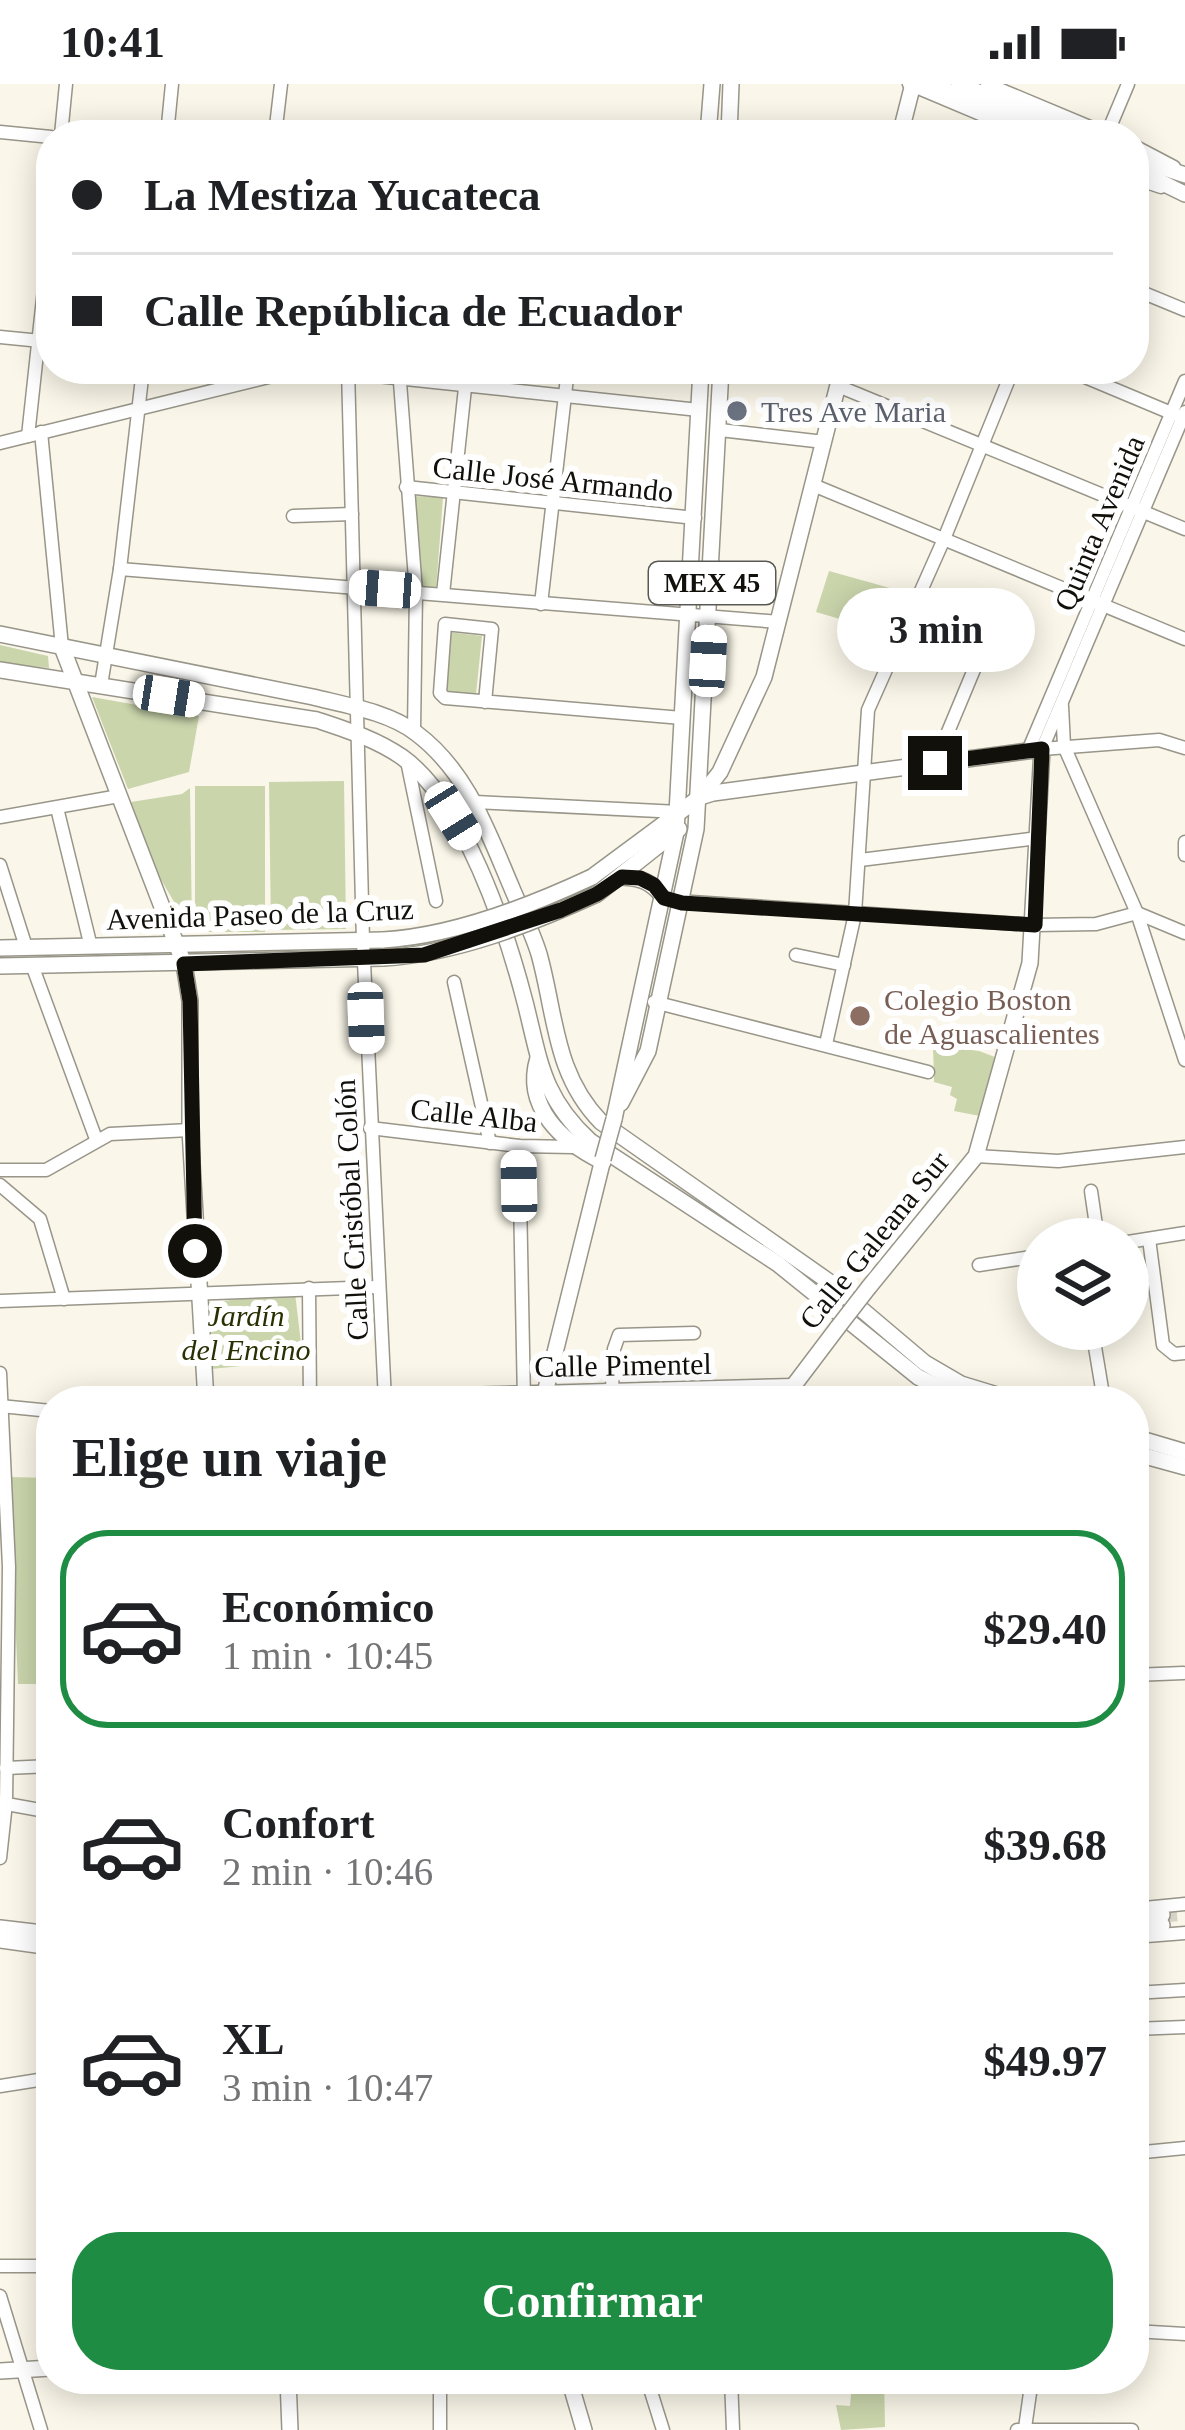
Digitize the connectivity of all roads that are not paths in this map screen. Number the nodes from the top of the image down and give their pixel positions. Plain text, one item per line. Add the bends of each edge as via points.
1 (66, 84) edge
2 (172, 84) edge
3 (280, 84) edge
4 (712, 84) edge
5 (731, 84) edge
6 (931, 84) edge
7 (959, 84) edge
8 (987, 84) edge
9 (1128, 84) edge
10 (912, 85) edge
11 (62, 120) edge
12 (168, 120) edge
13 (276, 120) edge
14 (709, 120) edge
15 (730, 120) edge
16 (904, 120) edge
17 (995, 120) edge
18 (1017, 120) edge
19 (1044, 120) edge
20 (1072, 120) edge
21 (1114, 120) edge
22 (0, 132) edge
23 (36, 136) edge
24 (1149, 157) edge
25 (1149, 174) edge
26 (1184, 184) edge
27 (1149, 295) edge
28 (1185, 310) edge
29 (0, 337) edge
30 (36, 340) edge
31 (1185, 381) edge
32 (40, 384) edge
33 (140, 384) edge
34 (240, 384) edge
35 (348, 384) edge
36 (400, 384) edge
37 (459, 384) edge
38 (566, 384) edge
39 (700, 384) edge
40 (721, 384) edge
41 (838, 384) edge
42 (855, 384) edge
43 (1007, 384) edge
44 (1104, 384) edge
45 (465, 385) junction
46 (565, 396) junction
47 (138, 409) junction
48 (699, 410) junction
49 (1181, 415) edge
50 (720, 430) junction
51 (35, 434) junction
52 (824, 442) junction
53 (0, 443) edge
54 (983, 446) junction
55 (814, 485) junction
56 (406, 488) junction
57 (454, 492) junction
58 (552, 503) junction
59 (1137, 509) junction
60 (352, 514) junction
61 (293, 516) dead end
62 (694, 518) junction
63 (1185, 529) edge
64 (944, 539) junction
65 (119, 569) junction
66 (354, 587) junction
67 (416, 592) junction
68 (443, 594) junction
69 (1097, 603) junction
70 (541, 604) junction
71 (689, 615) junction
72 (710, 616) junction
73 (779, 622) junction
74 (993, 624) dead end
75 (0, 634) edge
76 (1185, 639) edge
77 (62, 647) junction
78 (108, 657) junction
79 (0, 670) edge
80 (74, 680) junction
81 (100, 685) junction
82 (485, 702) junction
83 (1062, 703) junction
84 (357, 708) junction
85 (682, 718) junction
86 (414, 730) junction
87 (358, 733) junction
88 (1064, 746) junction
89 (1185, 748) edge
90 (1035, 750) junction
91 (407, 760) junction
92 (935, 763) junction
93 (866, 772) junction
94 (119, 796) junction
95 (476, 802) junction
96 (699, 805) junction
97 (57, 808) junction
98 (679, 812) junction
99 (0, 817) edge
100 (676, 832) junction
101 (1038, 838) junction
102 (1185, 842) edge
103 (1185, 855) edge
104 (860, 860) junction
105 (0, 865) edge
106 (622, 877) junction
107 (664, 898) junction
108 (436, 901) dead end
109 (682, 903) junction
110 (1137, 913) junction
111 (855, 914) junction
112 (1035, 925) junction
113 (1185, 933) edge
114 (176, 945) junction
115 (91, 946) junction
116 (26, 947) junction
117 (0, 949) edge
118 (383, 949) junction
119 (363, 950) junction
120 (796, 955) dead end
121 (184, 964) junction
122 (32, 965) junction
123 (844, 965) junction
124 (0, 966) edge
125 (454, 982) dead end
126 (641, 999) junction
127 (659, 1004) junction
128 (826, 1044) junction
129 (539, 1055) junction
130 (1185, 1060) edge
131 (928, 1072) dead end
132 (615, 1115) junction
133 (370, 1128) junction
134 (190, 1130) junction
135 (96, 1138) junction
136 (490, 1142) junction
137 (519, 1146) junction
138 (1185, 1147) edge
139 (574, 1148) junction
140 (976, 1156) junction
141 (603, 1160) junction
142 (0, 1170) edge
143 (0, 1185) edge
144 (1091, 1191) dead end
145 (1095, 1218) edge
146 (1185, 1233) edge
147 (1149, 1239) joint
148 (1017, 1259) edge
149 (979, 1265) dead end
150 (377, 1287) junction
151 (309, 1288) junction
152 (197, 1292) junction
153 (64, 1300) junction
154 (0, 1301) edge
155 (694, 1333) dead end
156 (1096, 1350) edge
157 (1185, 1353) edge
158 (0, 1372) edge
159 (794, 1385) joint
160 (205, 1386) edge
161 (310, 1386) edge
162 (383, 1386) edge
163 (524, 1386) edge
164 (546, 1386) edge
165 (612, 1386) edge
166 (748, 1386) edge
167 (936, 1386) edge
168 (968, 1386) edge
169 (1102, 1386) edge
170 (0, 1406) edge
171 (36, 1410) edge
172 (1185, 1438) edge
173 (1174, 1454) edge
174 (1185, 1467) edge
175 (4, 1567) edge
176 (1183, 1673) edge
177 (1149, 1674) edge
178 (36, 1767) edge
179 (6, 1768) junction
180 (3, 1803) edge
181 (36, 1809) edge
182 (0, 1858) edge
183 (1185, 1904) edge
184 (1149, 1910) edge
185 (0, 1928) edge
186 (36, 1932) edge
187 (1149, 1933) edge
188 (1185, 1933) edge
189 (0, 1940) edge
190 (36, 1945) edge
191 (1185, 1990) edge
192 (1149, 1992) edge
193 (1185, 2027) edge
194 (1149, 2028) edge
195 (36, 2080) edge
196 (0, 2086) edge
197 (1185, 2148) edge
198 (1149, 2151) edge
199 (0, 2266) edge
200 (36, 2266) edge
201 (0, 2296) edge
202 (1149, 2332) edge
203 (1185, 2334) edge
204 (22, 2369) junction
205 (36, 2369) edge
206 (0, 2371) edge
207 (289, 2394) edge
208 (440, 2394) edge
209 (573, 2394) edge
210 (652, 2394) edge
211 (732, 2394) edge
212 (1029, 2394) edge
213 (733, 2428) edge
214 (1021, 2429) edge
215 (41, 2430) edge
216 (290, 2430) edge
217 (440, 2430) edge
218 (584, 2430) edge
219 (663, 2430) edge
220 (1132, 2430) edge

1 - 11 street
2 - 12 street
3 - 13 street
4 - 14 main road
5 - 15 main road
6 - 18 main road
7 - 19 main road
8 - 20 street
9 - 21 street
10 - 16 main road
10 - 17 street
22 - 23 street
24 - 26 street
25 - 26 main road
27 - 28 street
29 - 30 street
31 - 49 street, Quinta Avenida
32 - 51 street
33 - 47 street
34 - 47 street
35 - 60 street, Calle Cristóbal Colón
36 - 56 street
37 - 45 street
38 - 46 street
39 - 48 main road, MEX 45
40 - 50 main road, MEX 45
41 - 52 main road
42 - 54 street
43 - 54 street
44 - 49 street
45 - 46 street
45 - 57 street
46 - 48 street
46 - 58 street
47 - 51 street
47 - 65 street
48 - 62 main road, MEX 45
49 - 59 street, Quinta Avenida
50 - 52 street
50 - 72 main road, MEX 45
51 - 53 street
51 - 77 street
52 - 55 main road
54 - 59 street
54 - 64 street
55 - 64 street
55 - 73 main road
56 - 57 street, Calle José Armando
56 - 67 street
57 - 58 street, Calle José Armando
57 - 68 street
58 - 62 street, Calle José Armando
58 - 70 street
59 - 63 street
59 - 69 street, Quinta Avenida
60 - 61 street
60 - 66 street, Calle Cristóbal Colón
62 - 71 main road, MEX 45
64 - 69 street
64 - 93 street via 868,710
65 - 66 street
65 - 78 street
66 - 67 street
66 - 84 street, Calle Cristóbal Colón
67 - 68 street
67 - 86 street
68 - 70 street
69 - 76 street
69 - 83 street, Quinta Avenida
69 - 90 street, Quinta Avenida
70 - 71 street
71 - 72 street
71 - 85 main road, MEX 45
72 - 73 street
72 - 96 main road, MEX 45
73 - 96 main road via 741,731
74 - 92 street
75 - 77 main road
77 - 78 main road
77 - 80 main road
78 - 81 street
78 - 84 main road
79 - 80 main road
80 - 81 main road
80 - 94 main road
81 - 87 main road
82 - 82 street via 441,697 443,628 450,623 492,629
82 - 85 street
83 - 88 street
83 - 90 street, Quinta Avenida
84 - 86 main road
84 - 87 street, Calle Cristóbal Colón
85 - 98 main road, MEX 45
86 - 95 main road
87 - 91 main road
87 - 119 street, Calle Cristóbal Colón
88 - 89 street via 1159,740
88 - 90 street
88 - 110 street
90 - 92 main road
90 - 101 main road, Calle Galeana Sur
91 - 108 street
91 - 129 main road via 470,842
92 - 93 main road
93 - 96 main road
93 - 104 street
94 - 97 street
94 - 114 main road
95 - 98 street
95 - 168 main road via 538,952 558,1050 585,1106 828,1281 925,1363
96 - 98 main road, Avenida Paseo de la Cruz
96 - 100 main road, Avenida Paseo de la Cruz
96 - 109 main road, MEX 45
97 - 99 street
97 - 115 street
98 - 100 main road, MEX 45
98 - 118 main road, Avenida Paseo de la Cruz, bridge via 592,877
100 - 106 main road, Avenida Paseo de la Cruz
100 - 107 main road, MEX 45
101 - 104 street
101 - 112 main road, Calle Galeana Sur
102 - 103 street
104 - 111 street
105 - 116 street
106 - 107 main road via 640,878
106 - 118 main road, Avenida Paseo de la Cruz, bridge via 561,910 424,955
107 - 109 street
107 - 126 main road, MEX 45
109 - 111 street
109 - 127 main road, MEX 45
110 - 112 street via 1096,924
110 - 113 street
110 - 130 street
111 - 112 street
111 - 123 street
112 - 140 main road, Calle Galeana Sur
114 - 115 main road, Avenida Paseo de la Cruz
114 - 119 main road, Avenida Paseo de la Cruz
114 - 121 main road
115 - 116 main road, Avenida Paseo de la Cruz
116 - 117 main road, Avenida Paseo de la Cruz
118 - 119 main road, Avenida Paseo de la Cruz
119 - 121 main road, Avenida Paseo de la Cruz
119 - 133 street, Calle Cristóbal Colón
120 - 123 street
121 - 122 main road, Avenida Paseo de la Cruz
121 - 134 main road
122 - 124 main road, Avenida Paseo de la Cruz
122 - 135 street
123 - 128 street
125 - 136 street
126 - 127 street
126 - 132 main road, MEX 45
127 - 128 street
127 - 132 main road, MEX 45 via 647,1051
128 - 131 street
129 - 139 main road via 532,1076 537,1099
129 - 167 main road via 550,1095 590,1141 778,1264
132 - 141 main road, MEX 45, bridge
133 - 136 street, Calle Alba
133 - 150 street, Calle Cristóbal Colón
134 - 135 street
134 - 152 main road
135 - 142 street via 46,1170
136 - 137 street, Calle Alba
137 - 139 street, Calle Alba
137 - 163 street
138 - 140 street via 1058,1161
139 - 141 main road
140 - 159 main road, Calle Galeana Sur, bridge
141 - 164 main road, MEX 45
143 - 153 street via 40,1219
144 - 145 street
146 - 147 street
147 - 157 street via 1163,1346
148 - 149 street
150 - 151 street
150 - 162 street, Calle Cristóbal Colón
151 - 152 street
151 - 161 street
152 - 153 street
152 - 160 main road
153 - 154 street
155 - 165 street via 619,1335
156 - 169 street
158 - 170 street
159 - 166 street, Calle Pimentel
170 - 171 street
170 - 175 street
172 - 173 street
173 - 174 main road
175 - 179 street
176 - 177 street
178 - 179 street
179 - 180 street
180 - 181 street
180 - 182 street
183 - 184 street
185 - 186 main road
187 - 188 street
189 - 190 main road
191 - 192 street
193 - 194 street
195 - 196 street
197 - 198 street
199 - 200 street
201 - 204 street
202 - 203 street
204 - 205 main road
204 - 206 main road
204 - 215 street
207 - 216 main road
208 - 217 street
209 - 218 main road
210 - 219 street
211 - 213 street
212 - 214 street
214 - 220 street

